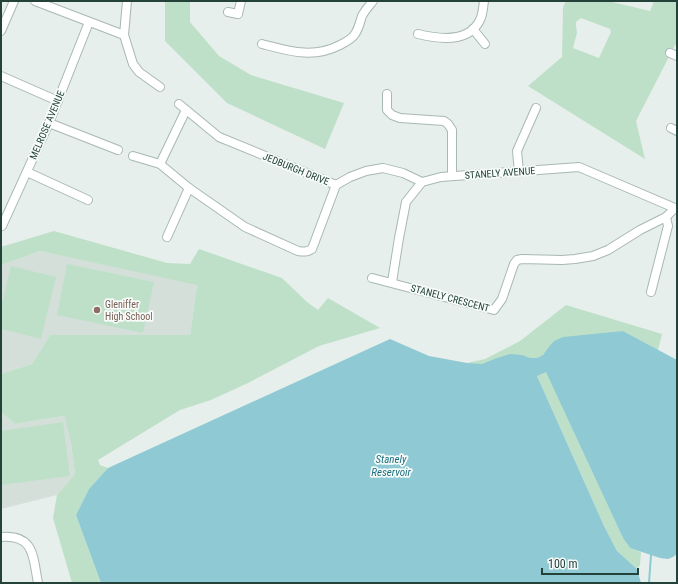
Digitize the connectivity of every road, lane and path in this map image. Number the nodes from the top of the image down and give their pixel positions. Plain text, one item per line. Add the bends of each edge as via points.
1 (14, 1) edge
2 (35, 1) edge
3 (127, 1) edge
4 (241, 1) edge
5 (373, 1) edge
6 (484, 1) edge
7 (228, 12) dead end
8 (88, 22) junction
9 (2, 26) edge
10 (473, 29) junction
11 (418, 34) dead end
12 (124, 35) junction
13 (262, 44) dead end
14 (485, 44) dead end
15 (1, 76) edge
16 (160, 86) dead end
17 (387, 94) dead end
18 (58, 100) junction
19 (180, 104) dead end
20 (536, 108) dead end
21 (186, 110) junction
22 (49, 123) junction
23 (118, 150) dead end
24 (133, 156) dead end
25 (160, 164) junction
26 (27, 172) junction
27 (519, 172) junction
28 (452, 176) junction
29 (422, 182) junction
30 (336, 185) junction
31 (190, 188) junction
32 (88, 200) dead end
33 (676, 208) edge
34 (666, 217) junction
35 (2, 226) dead end
36 (167, 237) dead end
37 (372, 278) dead end
38 (392, 282) junction
39 (651, 292) dead end
40 (1, 537) edge
41 (38, 583) edge

1 - 9 street
2 - 8 street
3 - 12 street
4 - 7 street via 238,14
5 - 13 street via 366,9 355,34 336,47 302,53
6 - 10 street via 480,19
8 - 12 street
8 - 18 street, MELROSE AVENUE
10 - 11 street via 466,34 447,38
10 - 14 street
12 - 16 street via 133,64 139,72
15 - 18 street
17 - 28 street via 387,110 392,115 400,118 444,121 448,124 452,130
18 - 22 street, MELROSE AVENUE
19 - 21 street, JEDBURGH DRIVE
20 - 27 street via 517,151
21 - 25 street
21 - 30 street, JEDBURGH DRIVE via 219,137
22 - 23 street
22 - 26 street, MELROSE AVENUE
24 - 25 street
25 - 31 street
26 - 32 street
26 - 35 street, MELROSE AVENUE
27 - 28 street, STANELY AVENUE
27 - 33 street, STANELY AVENUE via 579,167
28 - 29 street, STANELY AVENUE
29 - 30 street, JEDBURGH DRIVE via 402,172 383,168 366,171
29 - 38 street via 406,202
30 - 31 street via 312,249 305,252 245,228
31 - 36 street
33 - 34 street, STANELY CRESCENT
34 - 38 street, STANELY CRESCENT via 593,256 562,260 517,260 502,299 494,310
34 - 39 street via 668,226
37 - 38 street, STANELY CRESCENT
40 - 41 street via 26,542 31,551

